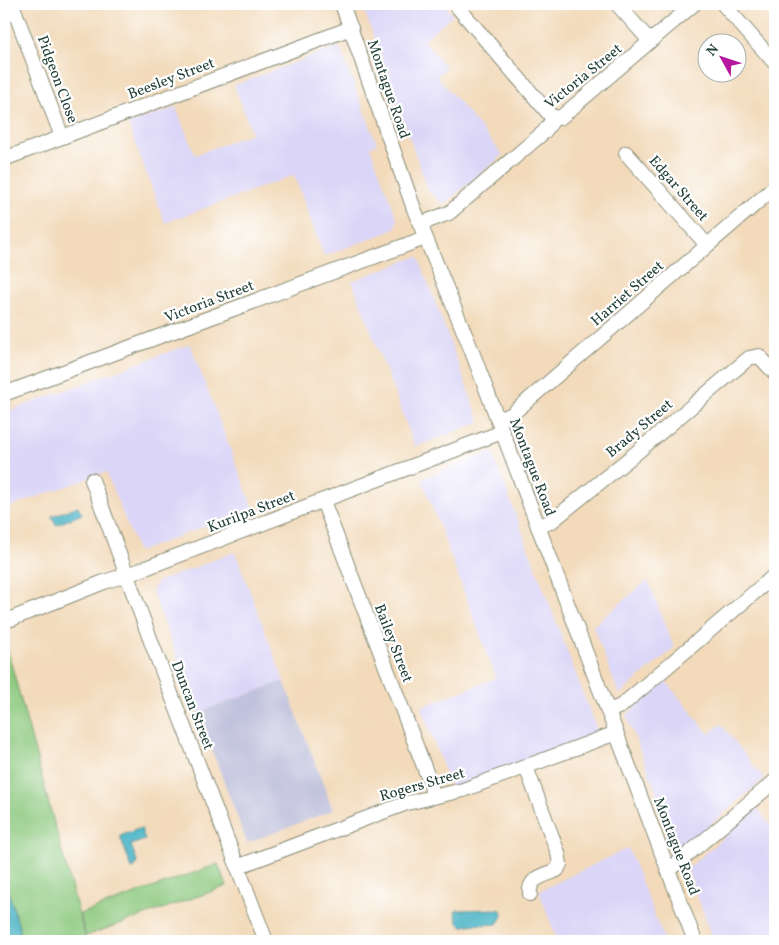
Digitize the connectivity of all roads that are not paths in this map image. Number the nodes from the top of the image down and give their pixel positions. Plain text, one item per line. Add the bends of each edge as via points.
1 (12, 4) edge
2 (342, 4) edge
3 (455, 4) edge
4 (617, 4) edge
5 (694, 4) edge
6 (723, 4) edge
7 (351, 28) junction
8 (650, 41) junction
9 (775, 63) edge
10 (555, 117) junction
11 (62, 137) junction
12 (626, 153) dead end
13 (4, 159) edge
14 (775, 187) edge
15 (420, 224) junction
16 (426, 238) junction
17 (707, 245) junction
18 (775, 373) edge
19 (4, 394) edge
20 (500, 427) junction
21 (92, 480) dead end
22 (323, 501) junction
23 (538, 527) junction
24 (127, 575) junction
25 (775, 576) edge
26 (11, 619) dead end
27 (608, 711) junction
28 (616, 733) junction
29 (526, 767) junction
30 (775, 781) edge
31 (433, 797) junction
32 (237, 867) junction
33 (668, 870) junction
34 (530, 894) dead end
35 (266, 941) edge
36 (695, 941) edge

1 - 11 street, Pidgeon Close
2 - 7 street, Montague Road
3 - 10 street
4 - 8 street
5 - 8 street, Victoria Street
6 - 9 street
7 - 11 street, Beesley Street
7 - 15 street, Montague Road
8 - 10 street, Victoria Street via 560,118
10 - 15 street, Victoria Street via 544,132 449,213
11 - 13 street, Beesley Street
12 - 17 street, Edgar Street
14 - 17 street, Harriet Street
15 - 16 street, Montague Road
16 - 19 street, Victoria Street
16 - 20 street, Montague Road
17 - 20 street, Harriet Street
18 - 23 street, Brady Street via 759,356 748,358 552,521
20 - 22 street, Kurilpa Street
20 - 23 street, Montague Road
21 - 24 street, Duncan Street
22 - 24 street, Kurilpa Street
22 - 31 street, Bailey Street
23 - 27 street, Montague Road
24 - 26 street, Kurilpa Street
24 - 32 street, Duncan Street
25 - 27 street via 621,706
27 - 28 street, Montague Road
28 - 29 street, Rogers Street
28 - 33 street, Montague Road
29 - 31 street, Rogers Street via 463,790
29 - 34 street via 560,862 557,870 533,881
30 - 33 street
31 - 32 street, Rogers Street via 407,803
32 - 35 street, Duncan Street
33 - 36 street, Montague Road

